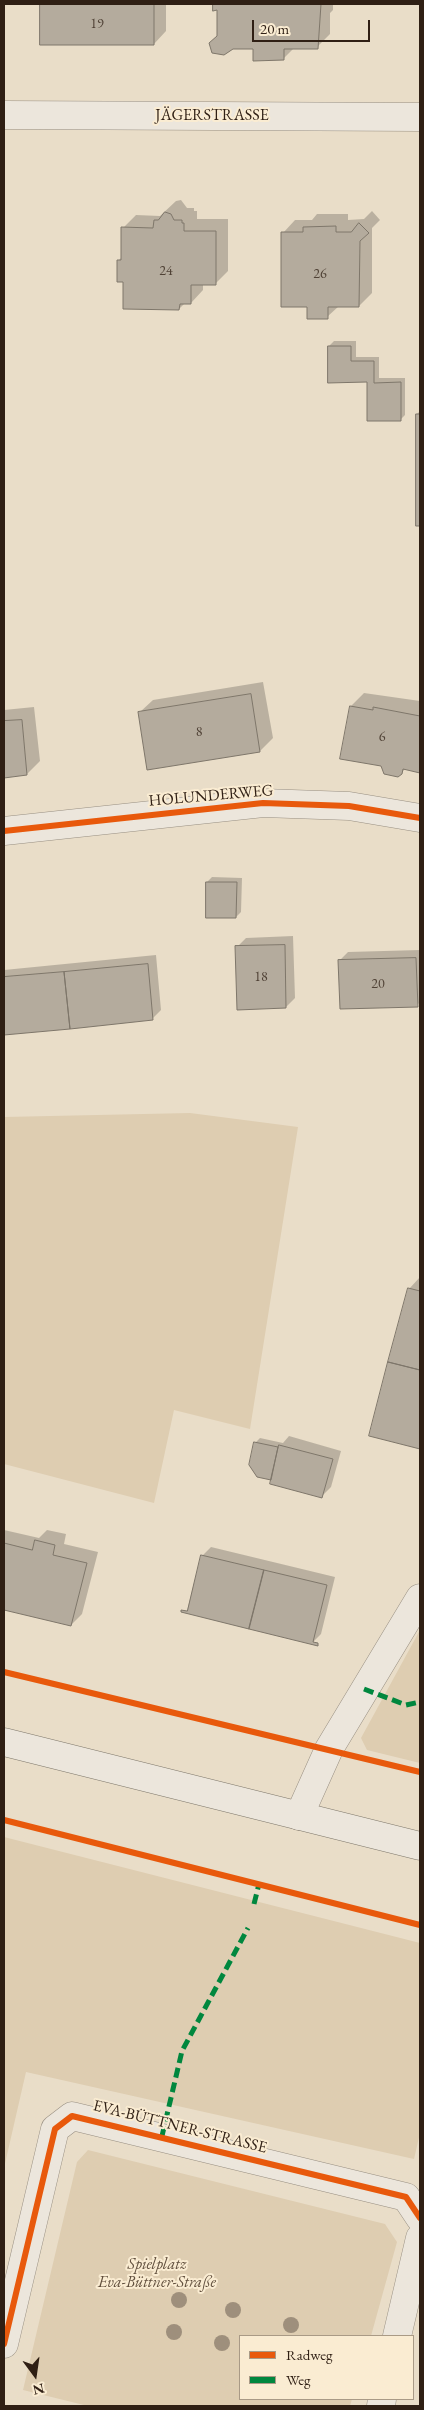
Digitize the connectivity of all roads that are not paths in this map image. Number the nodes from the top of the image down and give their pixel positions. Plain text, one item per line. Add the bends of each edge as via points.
1 (4, 115) edge
2 (420, 117) edge
3 (420, 818) edge
4 (4, 831) edge
5 (420, 1598) edge
6 (4, 1742) edge
7 (299, 1816) junction
8 (420, 1846) edge
9 (420, 2218) edge
10 (420, 2238) edge
11 (5, 2331) edge
12 (397, 2335) edge

1 - 2 street, JÄGERSTRASSE
3 - 4 street, HOLUNDERWEG via 349,806 263,803
5 - 7 street via 328,1749
6 - 7 street
7 - 8 street
9 - 11 street, EVA-BÜTTNER-STRASSE via 406,2197 72,2116 55,2129
10 - 12 street

